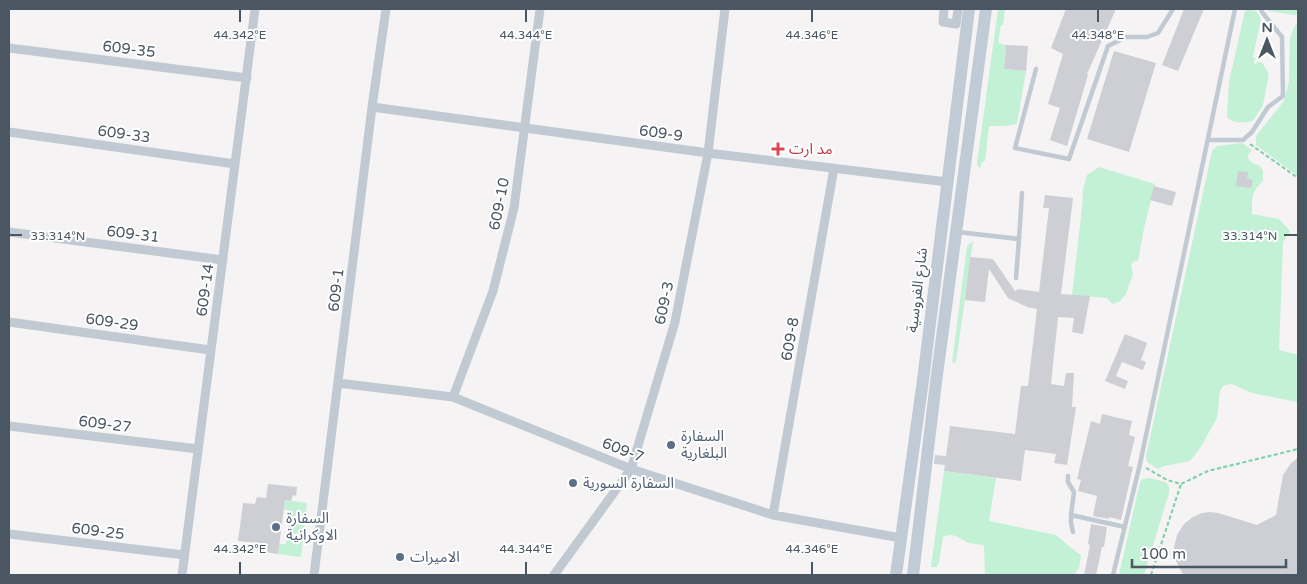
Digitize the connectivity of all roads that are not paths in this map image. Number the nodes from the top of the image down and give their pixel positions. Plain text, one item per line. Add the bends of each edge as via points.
1 (255, 9) edge
2 (386, 9) edge
3 (540, 9) edge
4 (725, 9) edge
5 (944, 9) edge
6 (958, 9) edge
7 (969, 9) edge
8 (986, 9) edge
9 (1173, 9) edge
10 (1235, 9) edge
11 (1261, 9) edge
12 (9, 48) edge
13 (1036, 69) dead end
14 (246, 78) junction
15 (372, 107) junction
16 (525, 128) junction
17 (9, 132) edge
18 (1208, 140) junction
19 (708, 153) junction
20 (235, 164) junction
21 (834, 168) junction
22 (947, 182) junction
23 (1022, 193) dead end
24 (957, 231) junction
25 (9, 232) edge
26 (1018, 239) junction
27 (223, 260) junction
28 (1016, 278) dead end
29 (9, 322) edge
30 (210, 350) junction
31 (923, 380) junction
32 (936, 382) junction
33 (338, 383) junction
34 (453, 397) junction
35 (9, 426) edge
36 (198, 449) junction
37 (631, 469) junction
38 (1068, 476) dead end
39 (773, 515) junction
40 (1071, 515) junction
41 (1125, 526) junction
42 (1073, 532) dead end
43 (9, 534) edge
44 (901, 538) junction
45 (184, 555) junction
46 (182, 575) edge
47 (314, 575) edge
48 (554, 575) edge
49 (896, 575) edge
50 (913, 575) edge
51 (1113, 575) edge

1 - 14 street, 609-14
2 - 15 street, 609-1
3 - 16 street, 609-10
4 - 19 street, 609-3
5 - 6 street via 943,22 956,24
7 - 22 street, شارع الفروسية
8 - 24 street, شارع الفروسية
9 - 13 lane via 1158,33 1147,37 1126,37 1108,46 1069,159 1015,148
10 - 18 lane
11 - 18 lane via 1282,37 1283,96 1268,107 1244,140
12 - 14 street, 609-35
14 - 20 street, 609-14
15 - 16 street, 609-9
15 - 33 street, 609-1
16 - 19 street, 609-9
16 - 34 street, 609-10 via 514,208 493,291
17 - 20 street, 609-33
18 - 41 lane
19 - 21 street, 609-9
19 - 37 street, 609-3 via 675,322
20 - 27 street, 609-14
21 - 22 street, 609-9
21 - 39 street, 609-8
22 - 31 street, شارع الفروسية
23 - 26 lane
24 - 26 lane
24 - 32 street, شارع الفروسية
25 - 27 street, 609-31
26 - 28 lane
27 - 30 street, 609-14
29 - 30 street, 609-29
30 - 36 street, 609-14
31 - 32 street
31 - 44 street, شارع الفروسية
32 - 50 street, شارع الفروسية
33 - 34 street, 609-7
33 - 47 street, 609-1
34 - 37 street, 609-7
35 - 36 street, 609-27
36 - 45 street, 609-14
37 - 39 street, 609-7
37 - 48 street, 609-3
38 - 40 lane via 1074,492
39 - 44 street, 609-7
40 - 41 lane
40 - 42 lane
41 - 51 lane
43 - 45 street, 609-25
44 - 49 street, شارع الفروسية
45 - 46 street, 609-14

